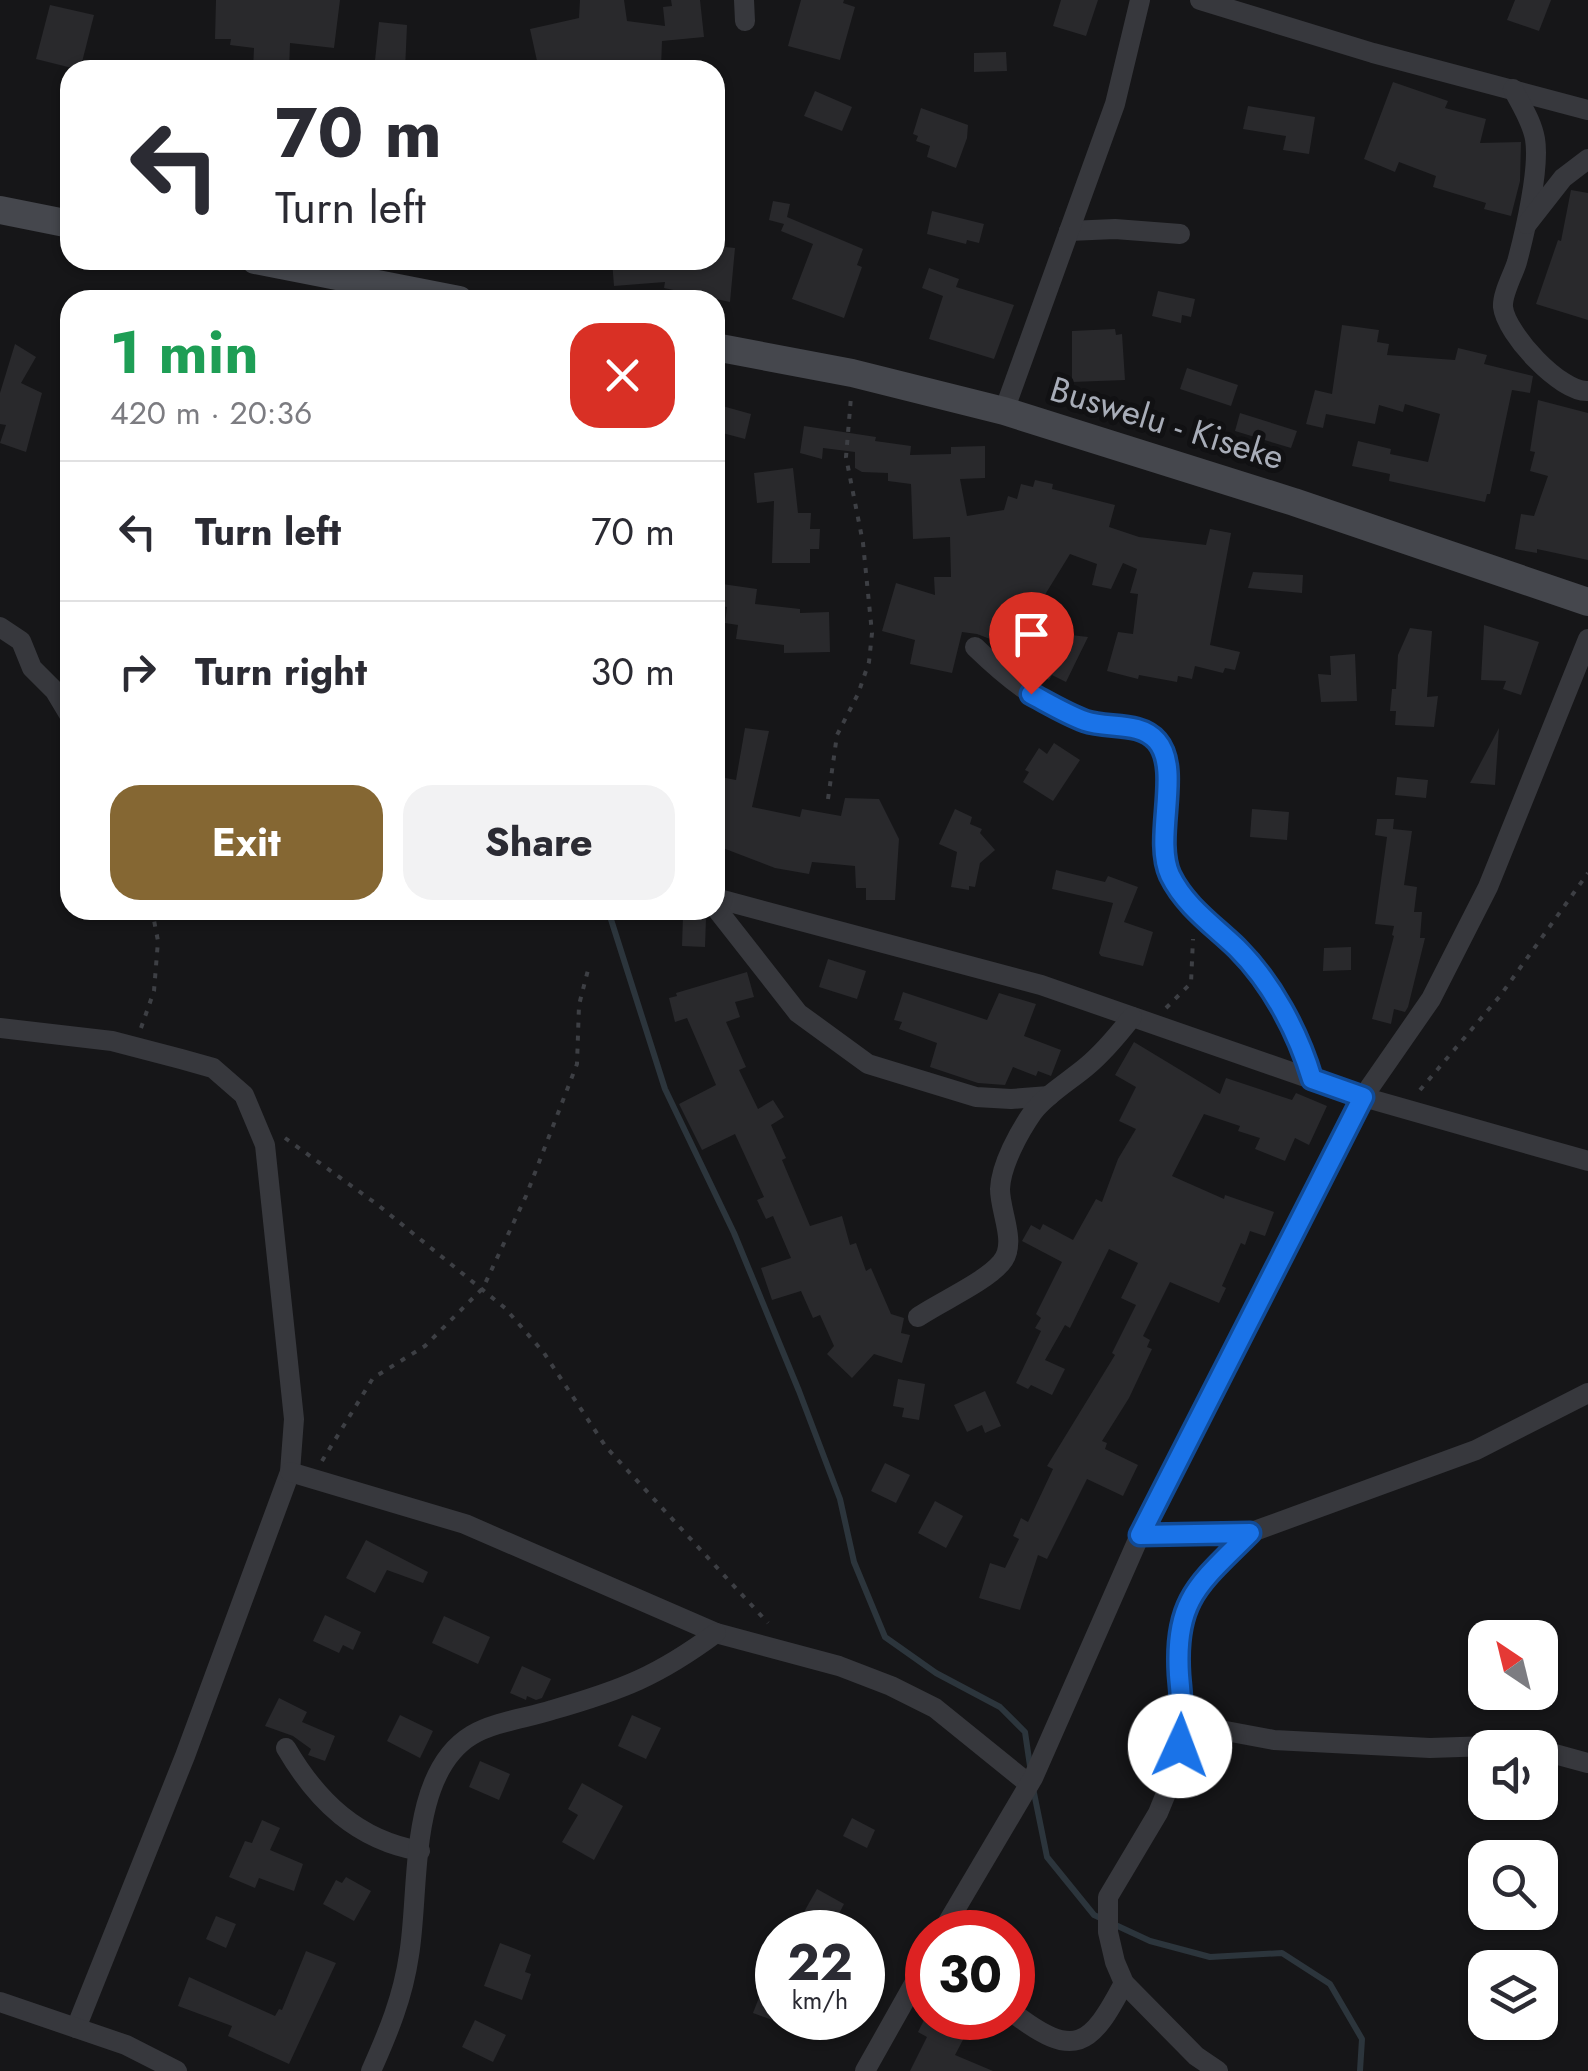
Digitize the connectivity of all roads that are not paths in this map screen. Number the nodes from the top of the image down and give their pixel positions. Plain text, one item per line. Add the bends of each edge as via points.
1 (1140, 0) edge
2 (1200, 0) edge
3 (1513, 89) junction
4 (1588, 110) edge
5 (1588, 158) edge
6 (0, 210) edge
7 (60, 223) edge
8 (1526, 225) junction
9 (1069, 231) junction
10 (1180, 234) dead end
11 (306, 270) edge
12 (408, 290) edge
13 (725, 349) edge
14 (1588, 391) edge
15 (1004, 411) junction
16 (1588, 602) edge
17 (0, 627) edge
18 (1588, 639) edge
19 (975, 646) dead end
20 (60, 699) edge
21 (725, 901) edge
22 (725, 919) edge
23 (1132, 1016) junction
24 (0, 1028) edge
25 (1312, 1079) junction
26 (1049, 1096) junction
27 (1363, 1097) junction
28 (1588, 1161) edge
29 (918, 1317) dead end
30 (1588, 1393) edge
31 (290, 1472) junction
32 (1250, 1533) junction
33 (1140, 1535) junction
34 (716, 1632) junction
35 (1184, 1724) junction
36 (1468, 1746) edge
37 (286, 1748) dead end
38 (1558, 1755) edge
39 (1588, 1763) edge
40 (1026, 1788) junction
41 (420, 1850) junction
42 (955, 1910) edge
43 (1124, 1982) junction
44 (905, 1999) edge
45 (0, 2002) edge
46 (1035, 2025) edge
47 (76, 2028) junction
48 (177, 2071) edge
49 (371, 2071) edge
50 (865, 2071) edge
51 (1218, 2071) edge

1 - 9 street via 1115,104
2 - 3 street
3 - 4 street
3 - 8 street via 1536,144
5 - 8 street
6 - 7 main road
8 - 14 street via 1503,307 1517,340 1544,368
9 - 10 street
9 - 15 street
11 - 12 main road
13 - 15 main road, Buswelu - Kiseke via 852,372
15 - 16 main road, Buswelu - Kiseke
17 - 20 street via 21,641 32,668
18 - 27 street via 1488,886 1431,999
19 - 25 street via 1044,701 1088,722 1140,730 1158,742 1166,766 1168,869 1193,908 1255,967 1302,1046
21 - 23 street
22 - 26 street via 798,1013 868,1064 976,1096
23 - 25 street
23 - 26 street via 1099,1055
24 - 31 street via 112,1041 214,1068 244,1096 266,1146 294,1419
25 - 27 street
26 - 29 street via 1002,1174 1009,1239 1004,1261
27 - 28 street
27 - 33 street
30 - 32 street via 1476,1450
31 - 34 street via 505,1539
31 - 47 street
32 - 33 street
32 - 35 street via 1182,1612
33 - 40 street
34 - 40 street via 839,1666 935,1708
34 - 41 street via 665,1670 615,1692 474,1734 448,1757 434,1782
35 - 36 street via 1274,1740
35 - 43 street via 1166,1795 1108,1896 1108,1932
37 - 41 street via 309,1786 351,1822 394,1846
38 - 39 street
40 - 42 street
41 - 49 street via 398,2011
43 - 46 street via 1088,2038 1067,2042
43 - 51 street
44 - 50 street
45 - 47 street
47 - 48 street

